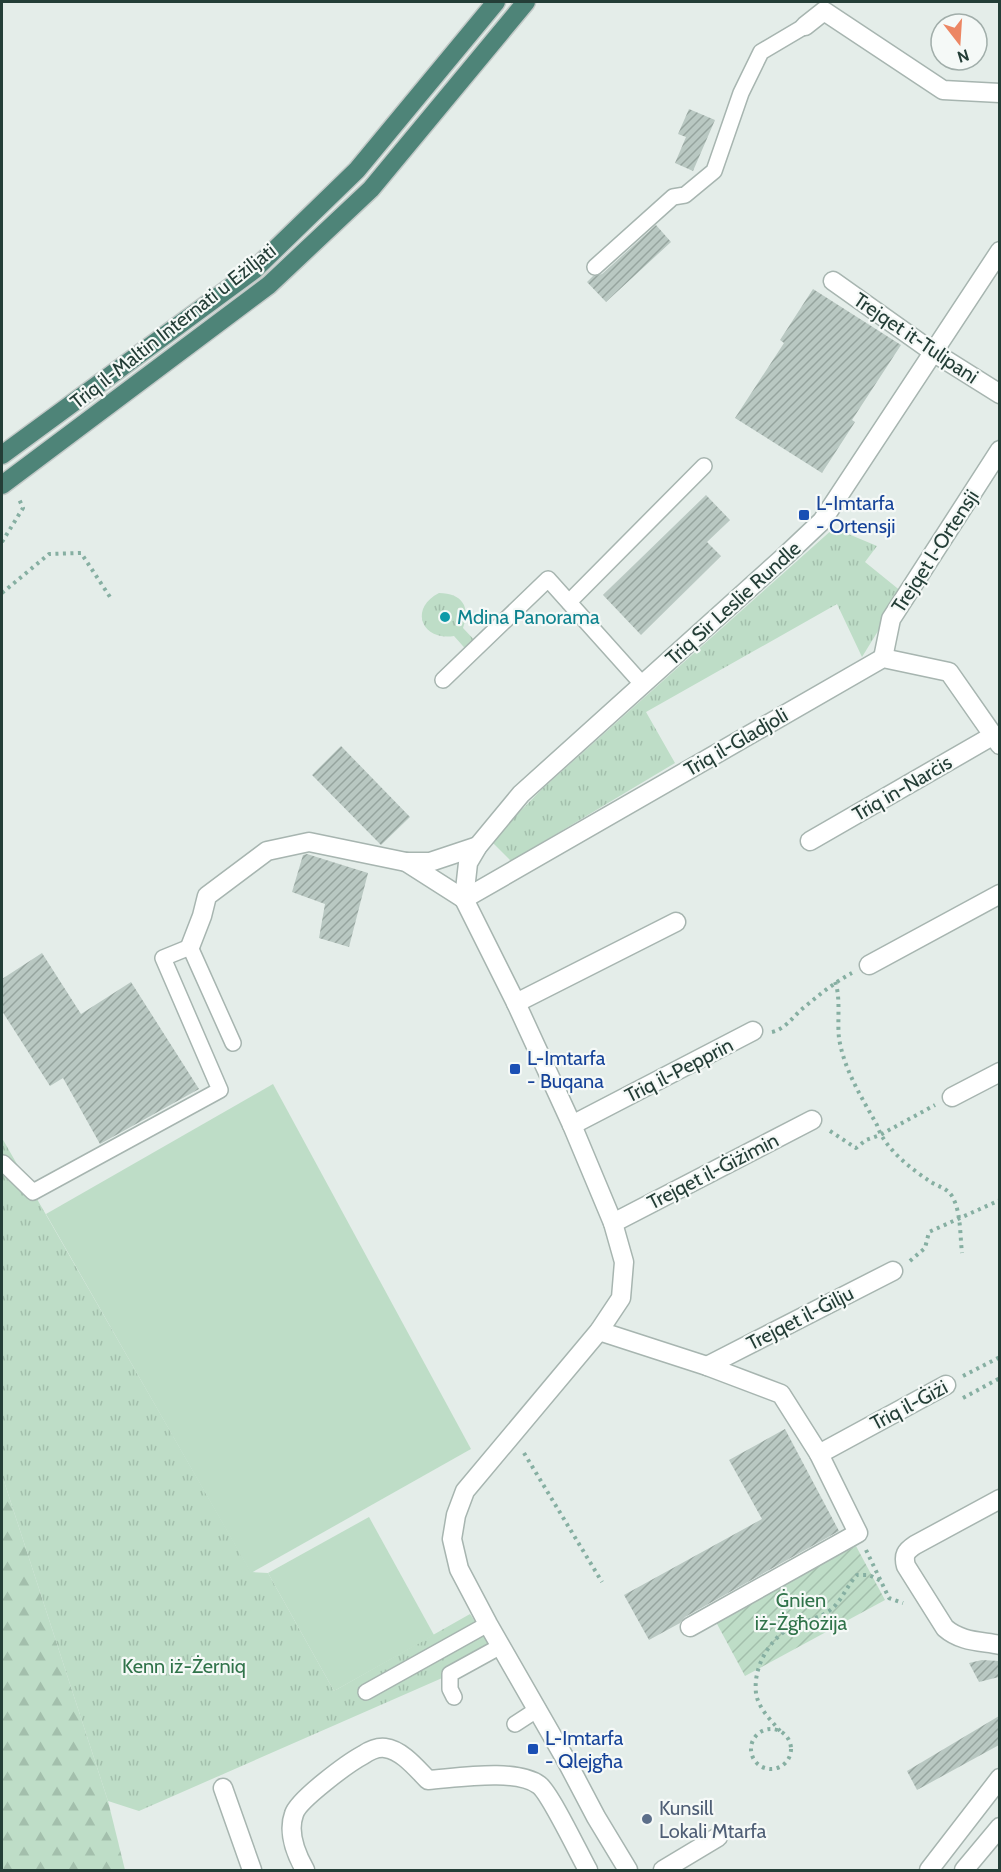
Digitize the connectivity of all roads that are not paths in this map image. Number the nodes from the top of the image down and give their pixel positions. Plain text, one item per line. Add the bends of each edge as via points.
1 (496, 2) edge
2 (526, 2) edge
3 (805, 26) joint
4 (999, 93) edge
5 (999, 251) edge
6 (595, 267) dead end
7 (833, 280) dead end
8 (933, 352) junction
9 (999, 394) edge
10 (999, 450) edge
11 (2, 455) edge
12 (704, 466) dead end
13 (6, 482) edge
14 (569, 602) junction
15 (883, 658) junction
16 (443, 680) dead end
17 (643, 685) junction
18 (997, 740) edge
19 (810, 841) dead end
20 (478, 846) junction
21 (406, 862) junction
22 (999, 894) edge
23 (464, 899) junction
24 (676, 922) dead end
25 (190, 946) junction
26 (869, 965) road end
27 (516, 1003) junction
28 (753, 1031) road end
29 (233, 1043) dead end
30 (999, 1072) edge
31 (952, 1097) road end
32 (812, 1120) road end
33 (572, 1125) junction
34 (3, 1163) edge
35 (614, 1223) junction
36 (892, 1271) road end
37 (599, 1331) junction
38 (707, 1366) junction
39 (946, 1385) road end
40 (819, 1454) junction
41 (999, 1499) edge
42 (488, 1624) junction
43 (690, 1627) dead end
44 (999, 1645) edge
45 (501, 1646) junction
46 (366, 1692) dead end
47 (453, 1697) dead end
48 (538, 1709) junction
49 (515, 1724) dead end
50 (999, 1778) edge
51 (223, 1788) dead end
52 (999, 1827) edge
53 (718, 1837) dead end
54 (252, 1870) edge
55 (305, 1870) edge
56 (588, 1870) edge
57 (628, 1870) edge
58 (663, 1870) edge
59 (929, 1870) edge
60 (964, 1870) edge

1 - 11 highway, Triq il-Maltin Internati u Eżiljati via 357,170 254,270
2 - 13 highway, Triq il-Maltin Internati u Eżiljati via 371,189 269,285
3 - 4 street via 824,11 943,90
3 - 6 lane via 761,52 741,93 714,171 686,195 674,197
5 - 8 street, Triq Sir Leslie Rundle
7 - 8 street, Trejqet it-Tulipani
8 - 9 street, Trejqet it-Tulipani
8 - 17 street, Triq Sir Leslie Rundle via 822,521
10 - 15 street, Trejqet l-Ortensji via 891,619
12 - 14 lane
14 - 16 lane via 548,579
14 - 17 lane
15 - 18 street via 950,672
15 - 23 street, Triq il-Gladjoli
17 - 20 street, Triq Sir Leslie Rundle via 520,794
18 - 19 street, Triq in-Narċis
20 - 21 street via 430,862
20 - 23 street, Triq Sir Leslie Rundle via 468,863
21 - 23 street
21 - 25 street via 309,842 267,851 207,896
22 - 26 street
23 - 27 street
24 - 27 street
25 - 29 lane
25 - 34 lane via 163,958 220,1090 33,1192
27 - 33 street
28 - 33 street, Triq il-Pepprin
30 - 31 street
32 - 35 street, Trejqet il-Ġiżimin
33 - 35 street
35 - 37 street via 624,1262 621,1298
36 - 38 street, Trejqet il-Ġilju
37 - 38 street
37 - 42 street via 465,1491 452,1539 459,1569
38 - 40 street via 781,1394
39 - 40 street, Triq il-Ġiżi
40 - 43 street via 858,1533
41 - 44 street via 915,1545 904,1555 906,1566 953,1636
42 - 45 street
42 - 46 lane
45 - 47 lane via 450,1674
45 - 48 street
48 - 49 lane
48 - 57 street
50 - 59 street
51 - 54 street
52 - 60 street
53 - 58 street
55 - 56 street via 293,1840 292,1821 298,1806 363,1755 384,1748 395,1751 428,1780 507,1777 527,1779 541,1786

